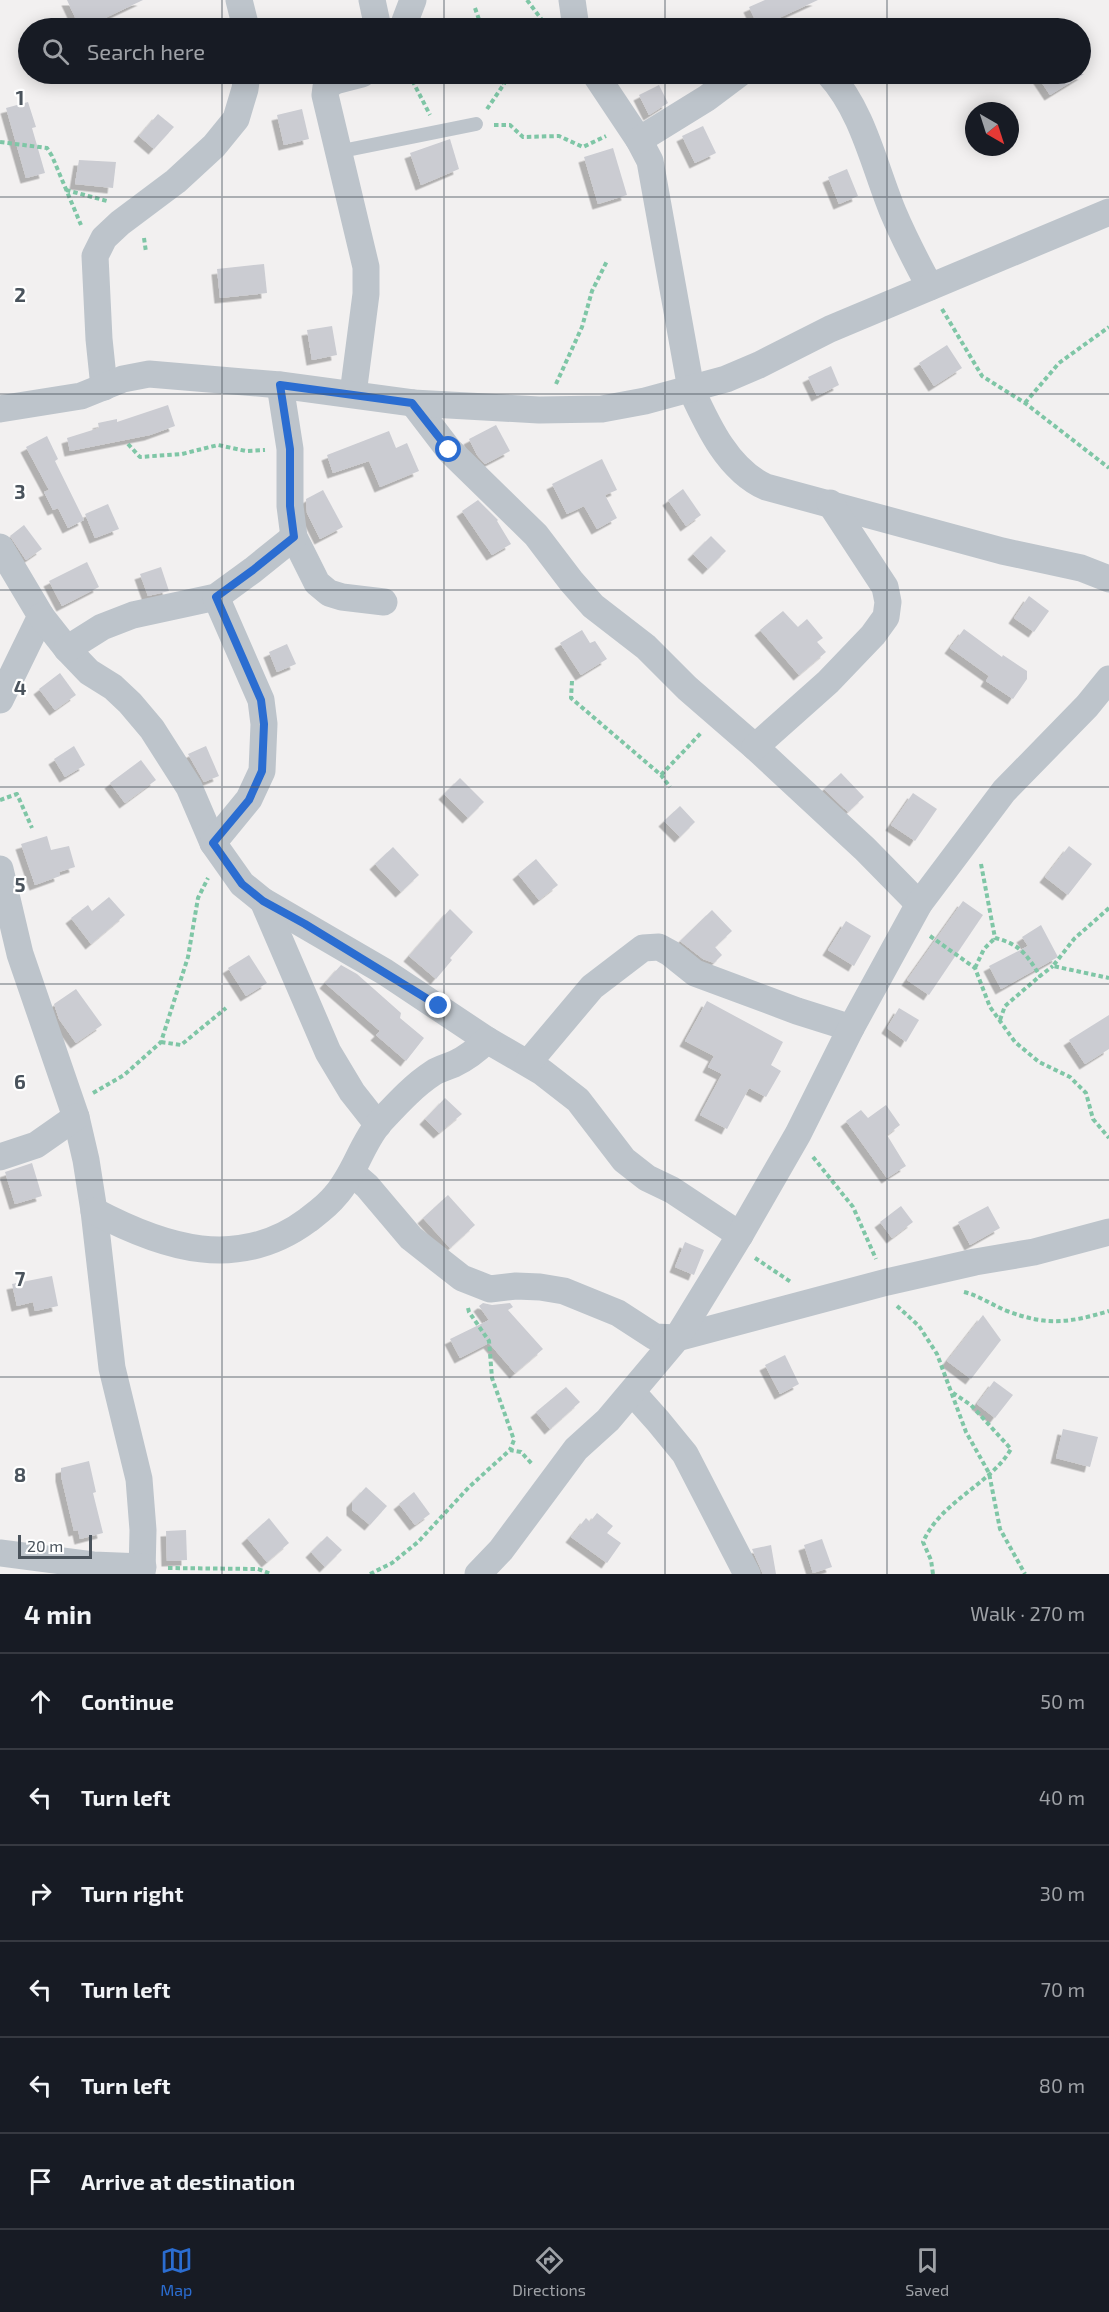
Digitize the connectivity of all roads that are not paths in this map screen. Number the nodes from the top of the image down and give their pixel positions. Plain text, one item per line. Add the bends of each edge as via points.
1 (239, 0) edge
2 (372, 0) edge
3 (413, 0) edge
4 (572, 0) edge
5 (244, 18) edge
6 (376, 18) edge
7 (406, 18) edge
8 (575, 18) edge
9 (246, 84) edge
10 (330, 84) edge
11 (602, 84) edge
12 (726, 84) edge
13 (838, 84) edge
14 (476, 124) road end
15 (634, 133) junction
16 (337, 152) junction
17 (1109, 212) edge
18 (930, 287) junction
19 (280, 385) junction
20 (104, 387) junction
21 (691, 389) junction
22 (353, 394) junction
23 (412, 403) junction
24 (0, 409) edge
25 (830, 503) junction
26 (294, 537) junction
27 (0, 547) edge
28 (1109, 579) edge
29 (216, 597) junction
30 (384, 602) dead end
31 (41, 616) junction
32 (67, 650) junction
33 (1109, 679) edge
34 (0, 700) edge
35 (755, 747) junction
36 (218, 851) junction
37 (0, 869) edge
38 (263, 901) junction
39 (919, 904) junction
40 (851, 1028) junction
41 (487, 1040) junction
42 (528, 1063) junction
43 (76, 1118) junction
44 (378, 1125) junction
45 (0, 1157) edge
46 (352, 1173) junction
47 (94, 1210) junction
48 (1109, 1232) edge
49 (740, 1235) junction
50 (677, 1338) junction
51 (633, 1393) junction
52 (0, 1553) edge
53 (143, 1571) edge
54 (478, 1574) edge
55 (747, 1574) edge

1 - 5 street
2 - 6 street
3 - 7 street
4 - 8 street
9 - 20 street via 236,119 214,146 120,223 104,238 95,256
10 - 16 street via 325,95
11 - 15 street
12 - 15 street via 707,98
13 - 18 street via 853,110 892,211
14 - 16 lane
15 - 21 street via 650,161 657,190
16 - 22 street via 366,267
17 - 18 street
18 - 21 street via 830,329 759,365
19 - 20 street via 149,374
19 - 22 street
19 - 26 street via 290,449
20 - 24 street via 81,396
21 - 23 street via 602,409
21 - 25 street via 705,419 741,472 766,487
22 - 23 street
23 - 35 street via 449,450 536,535 593,606 646,647
25 - 28 street via 1002,551 1081,568
25 - 35 street via 885,587 886,617 828,682
26 - 29 street
26 - 30 street via 317,583 329,593
27 - 31 street
29 - 32 street via 133,615 102,627
29 - 36 street via 261,700 264,724 262,771
31 - 32 street
31 - 34 street
32 - 36 street via 89,672 113,687 152,729 189,787
33 - 39 street via 1004,792
35 - 39 street
36 - 38 street via 242,884
37 - 43 street via 20,954
38 - 41 street via 439,1006
38 - 44 street via 328,1052
39 - 40 street
40 - 42 street via 695,973 659,947 644,948 592,987
40 - 49 street via 798,1134
41 - 42 street
41 - 44 street via 471,1055 435,1071
42 - 49 street via 578,1100 637,1171
43 - 45 street via 36,1145
43 - 47 street
44 - 46 street
46 - 47 street via 335,1197 299,1227 283,1237 246,1248 206,1250 178,1246
46 - 50 street via 411,1238 462,1278 490,1289 516,1286 564,1291 618,1313 656,1337
47 - 53 street via 112,1368 139,1479
48 - 50 street via 881,1284
49 - 50 street
50 - 51 street
51 - 54 street via 576,1449 501,1550
51 - 55 street via 685,1454
52 - 53 street

